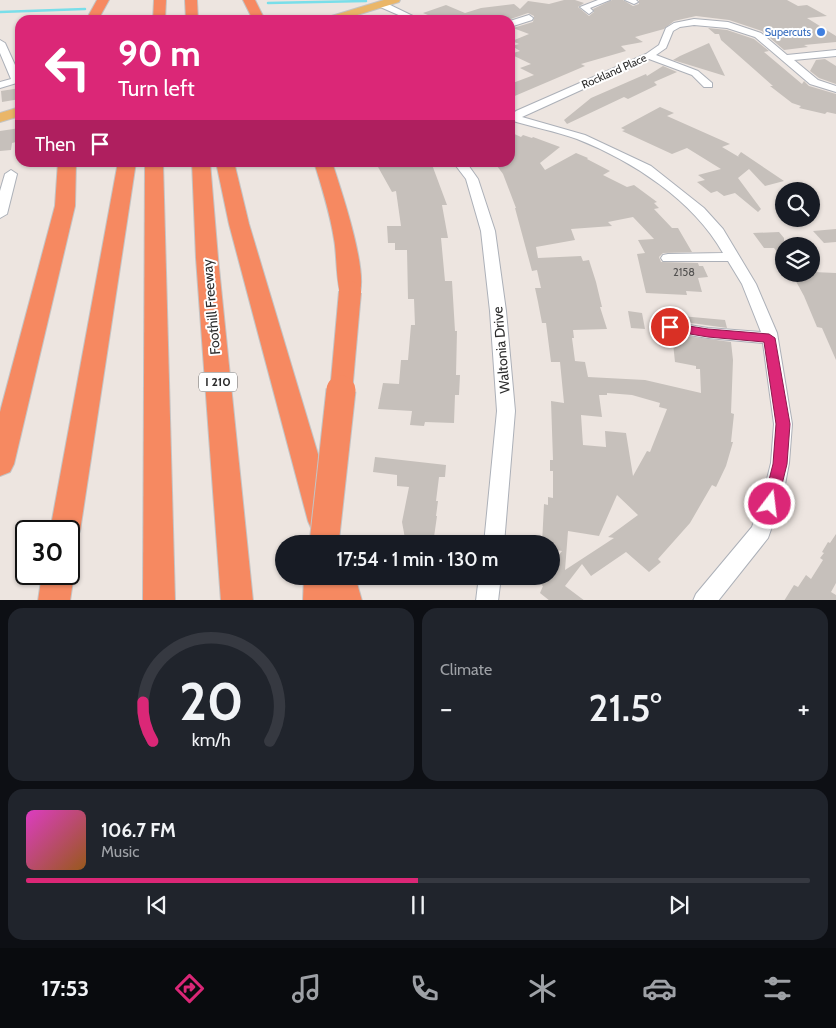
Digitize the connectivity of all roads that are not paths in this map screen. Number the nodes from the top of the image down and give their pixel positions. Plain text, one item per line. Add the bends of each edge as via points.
1 (103, 0) edge
2 (160, 0) edge
3 (249, 0) edge
4 (395, 0) edge
5 (606, 0) edge
6 (191, 1) edge
7 (381, 4) junction
8 (589, 11) dead end
9 (95, 15) edge
10 (158, 15) edge
11 (192, 15) edge
12 (256, 15) edge
13 (346, 15) edge
14 (406, 15) edge
15 (529, 18) dead end
16 (515, 22) edge
17 (0, 43) edge
18 (836, 53) edge
19 (648, 56) junction
20 (785, 58) junction
21 (15, 76) edge
22 (15, 81) edge
23 (0, 85) edge
24 (708, 85) dead end
25 (836, 89) edge
26 (15, 114) edge
27 (515, 116) edge
28 (0, 118) edge
29 (515, 119) edge
30 (66, 167) edge
31 (126, 167) edge
32 (154, 167) edge
33 (201, 167) edge
34 (225, 167) edge
35 (325, 167) edge
36 (463, 167) edge
37 (11, 174) dead end
38 (0, 214) edge
39 (733, 257) junction
40 (668, 258) dead end
41 (670, 327) dead end
42 (769, 338) junction
43 (0, 464) edge
44 (67, 520) edge
45 (325, 535) edge
46 (327, 535) edge
47 (495, 535) edge
48 (56, 585) edge
49 (320, 585) edge
50 (342, 585) edge
51 (489, 585) edge
52 (54, 600) edge
53 (159, 600) edge
54 (237, 600) edge
55 (319, 600) edge
56 (346, 600) edge
57 (487, 600) edge
58 (704, 600) edge

1 - 9 highway
2 - 10 highway
3 - 12 highway
4 - 7 main road
5 - 8 street via 584,8
6 - 11 highway
7 - 13 main road
7 - 14 street
15 - 16 street
17 - 21 street
18 - 20 street
19 - 20 street, Rockland Place via 663,46 673,27 700,22 753,32
19 - 24 street via 695,74
19 - 27 street, Rockland Place
20 - 25 street via 814,82
22 - 23 street
26 - 28 main road
29 - 39 street via 581,137 647,169 699,210
30 - 43 highway via 65,206
31 - 44 highway
32 - 53 highway
33 - 54 highway, Foothill Freeway / I 210
34 - 46 highway
35 - 45 highway, bridge via 344,231 350,292
36 - 47 street, Waltonia Drive via 472,179 488,232 498,311 506,411
37 - 38 street
39 - 40 street
39 - 42 street via 749,284
41 - 42 street
42 - 58 street via 783,424 774,495 761,532
48 - 52 highway
49 - 55 highway
50 - 56 highway
51 - 57 street

